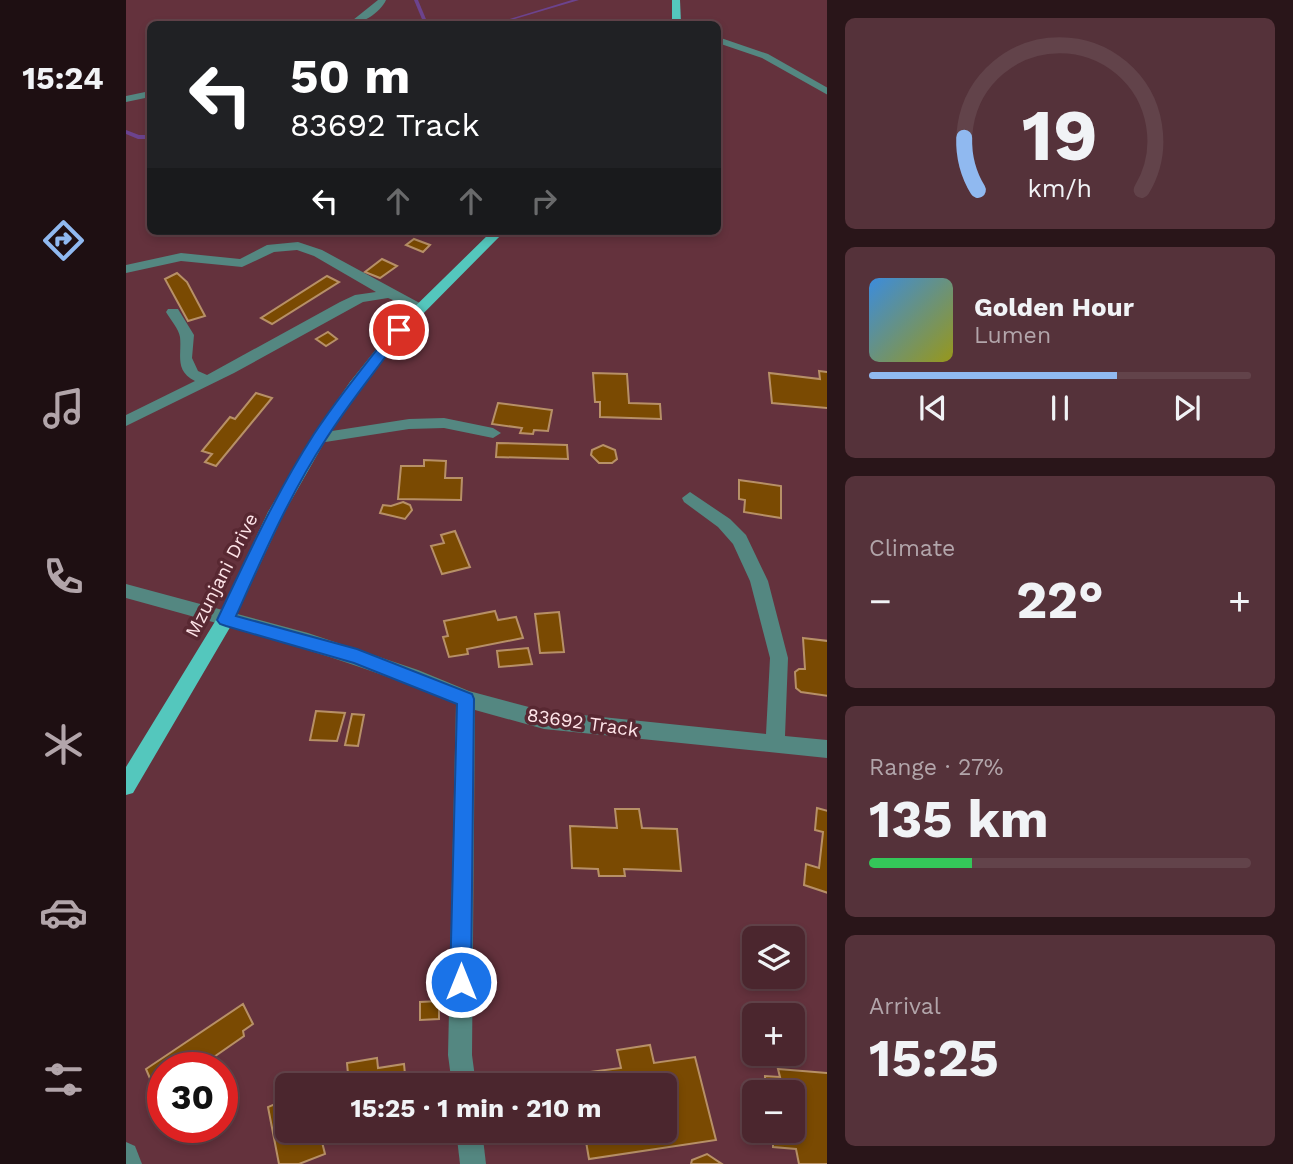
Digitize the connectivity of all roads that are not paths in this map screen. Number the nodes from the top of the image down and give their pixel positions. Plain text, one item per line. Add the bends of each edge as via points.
1 (382, 0) edge
2 (676, 0) edge
3 (356, 21) edge
4 (677, 21) edge
5 (721, 41) edge
6 (827, 91) edge
7 (147, 95) edge
8 (126, 99) edge
9 (495, 235) edge
10 (126, 269) edge
11 (389, 294) junction
12 (420, 307) junction
13 (173, 312) dead end
14 (207, 381) junction
15 (126, 421) edge
16 (493, 433) dead end
17 (319, 438) junction
18 (690, 498) dead end
19 (126, 592) edge
20 (226, 620) junction
21 (466, 699) junction
22 (775, 742) junction
23 (827, 749) edge
24 (126, 786) edge
25 (462, 1073) edge
26 (471, 1143) edge
27 (126, 1155) edge
28 (129, 1164) edge
29 (473, 1164) edge

1 - 3 street
2 - 4 main road
5 - 6 street via 765,56
7 - 8 street
9 - 12 main road, Mzunjani Drive
10 - 11 street via 181,257 242,263 271,248 298,246
11 - 12 street
11 - 14 street via 345,305
12 - 17 main road, Mzunjani Drive via 355,385
13 - 14 street via 187,335 185,358 192,374
14 - 15 street
16 - 17 street via 444,423 409,424
17 - 20 main road, Mzunjani Drive via 276,512
18 - 22 street via 740,540 759,581 779,659
19 - 20 street, 83692 Track
20 - 21 street, 83692 Track via 357,656
20 - 24 main road, Mzunjani Drive
21 - 22 street, 83692 Track via 544,720
21 - 25 street
22 - 23 street, 83692 Track
26 - 29 street
27 - 28 street

